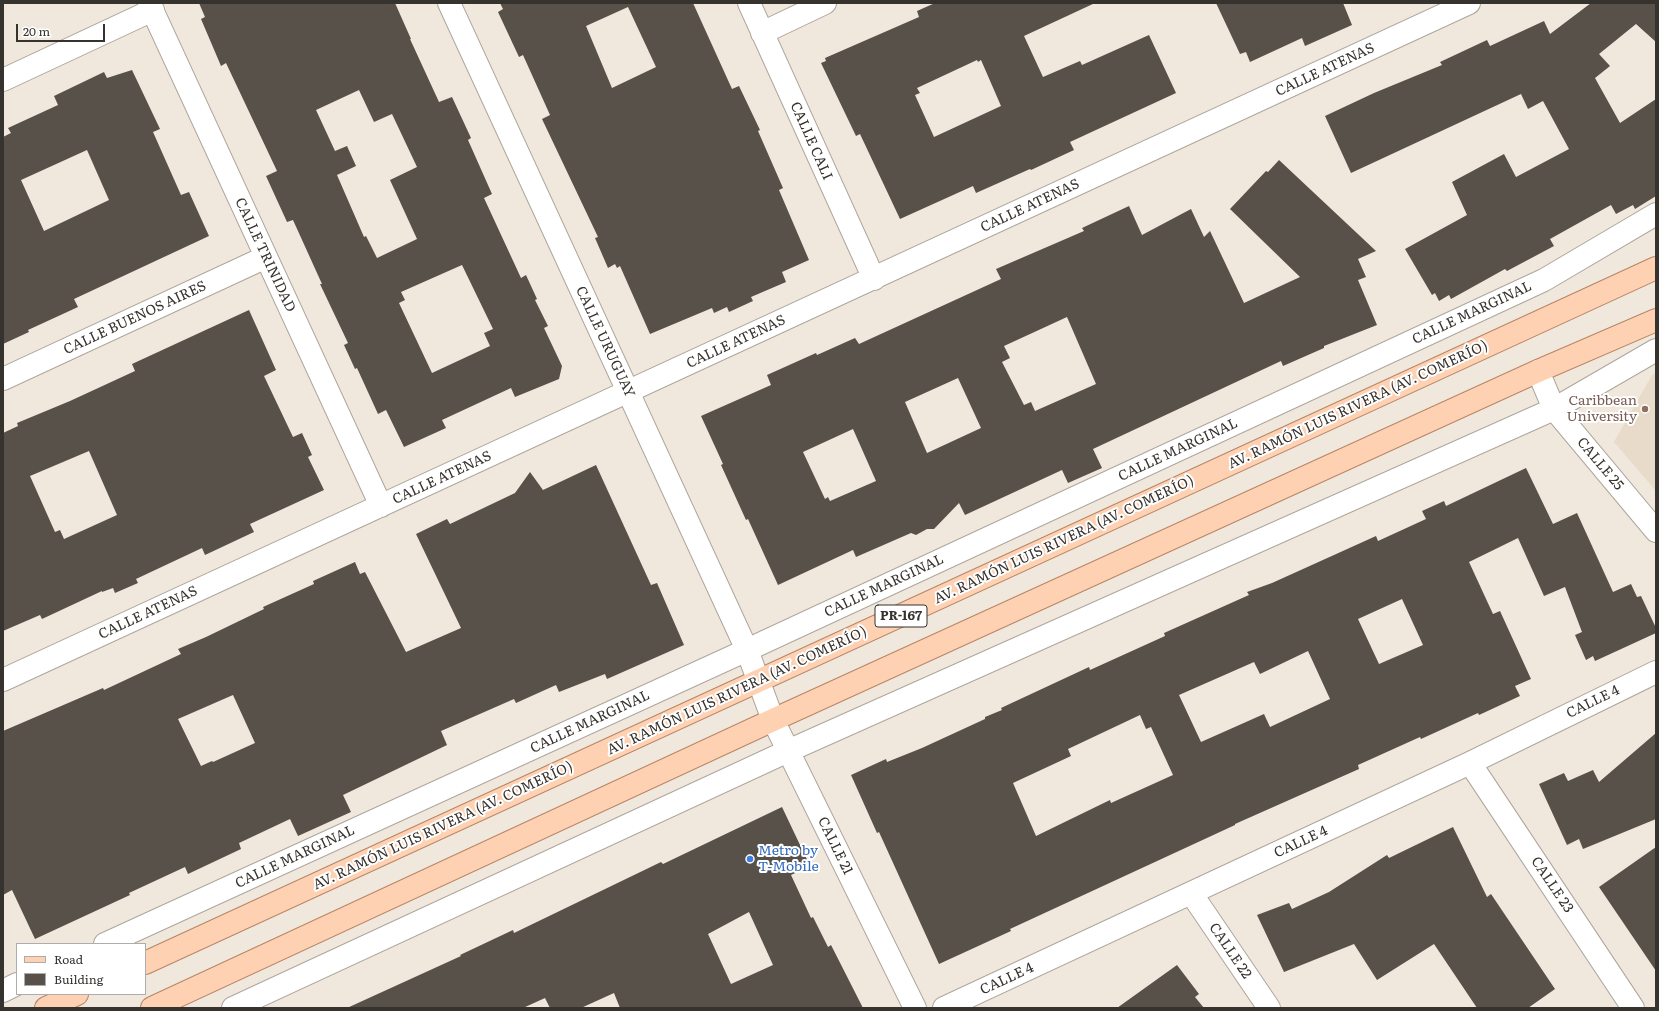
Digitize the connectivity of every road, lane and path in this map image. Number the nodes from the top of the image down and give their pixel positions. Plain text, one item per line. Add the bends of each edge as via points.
1 (449, 3) edge
2 (749, 3) edge
3 (825, 3) edge
4 (1469, 3) edge
5 (151, 7) edge
6 (762, 33) junction
7 (3, 80) edge
8 (1656, 214) edge
9 (266, 258) junction
10 (1656, 268) edge
11 (874, 278) junction
12 (1656, 320) edge
13 (1656, 350) edge
14 (1538, 371) junction
15 (3, 379) edge
16 (628, 392) junction
17 (1554, 408) junction
18 (381, 506) junction
19 (1656, 531) edge
20 (747, 650) junction
21 (1656, 672) edge
22 (3, 680) edge
23 (758, 682) junction
24 (773, 720) junction
25 (788, 751) junction
26 (1470, 763) junction
27 (1191, 893) junction
28 (106, 943) edge
29 (146, 963) edge
30 (16, 984) edge
31 (3, 990) edge
32 (75, 995) edge
33 (46, 1008) edge
34 (152, 1008) edge
35 (233, 1008) edge
36 (915, 1008) edge
37 (944, 1008) edge
38 (1269, 1008) edge
39 (1634, 1008) edge

1 - 16 street, CALLE URUGUAY
2 - 6 street, CALLE CALI
3 - 6 street
4 - 11 street, CALLE ATENAS
5 - 7 street
5 - 9 street, CALLE TRINIDAD
6 - 11 street, CALLE CALI
8 - 20 street, CALLE MARGINAL via 1544,280
9 - 15 street, CALLE BUENOS AIRES
9 - 18 street, CALLE TRINIDAD
10 - 23 main road, AV. RAMÓN LUIS RIVERA (AV. COMERÍO) / PR-167
11 - 16 street, CALLE ATENAS
12 - 14 main road, PR-167
13 - 17 street
14 - 17 street, CALLE 25
14 - 24 main road, PR-167
16 - 18 street, CALLE ATENAS
16 - 20 street, CALLE URUGUAY
17 - 19 street, CALLE 25
17 - 25 street
18 - 22 street, CALLE ATENAS
20 - 23 street, CALLE URUGUAY
20 - 28 street, CALLE MARGINAL
21 - 26 street, CALLE 4
23 - 24 street, CALLE 21
23 - 29 main road, AV. RAMÓN LUIS RIVERA (AV. COMERÍO) / PR-167
24 - 25 street, CALLE 21
24 - 34 main road, PR-167
25 - 35 street
25 - 36 street, CALLE 21
26 - 27 street, CALLE 4
26 - 39 street, CALLE 23
27 - 37 street, CALLE 4
27 - 38 street, CALLE 22
30 - 31 street
32 - 33 main road

